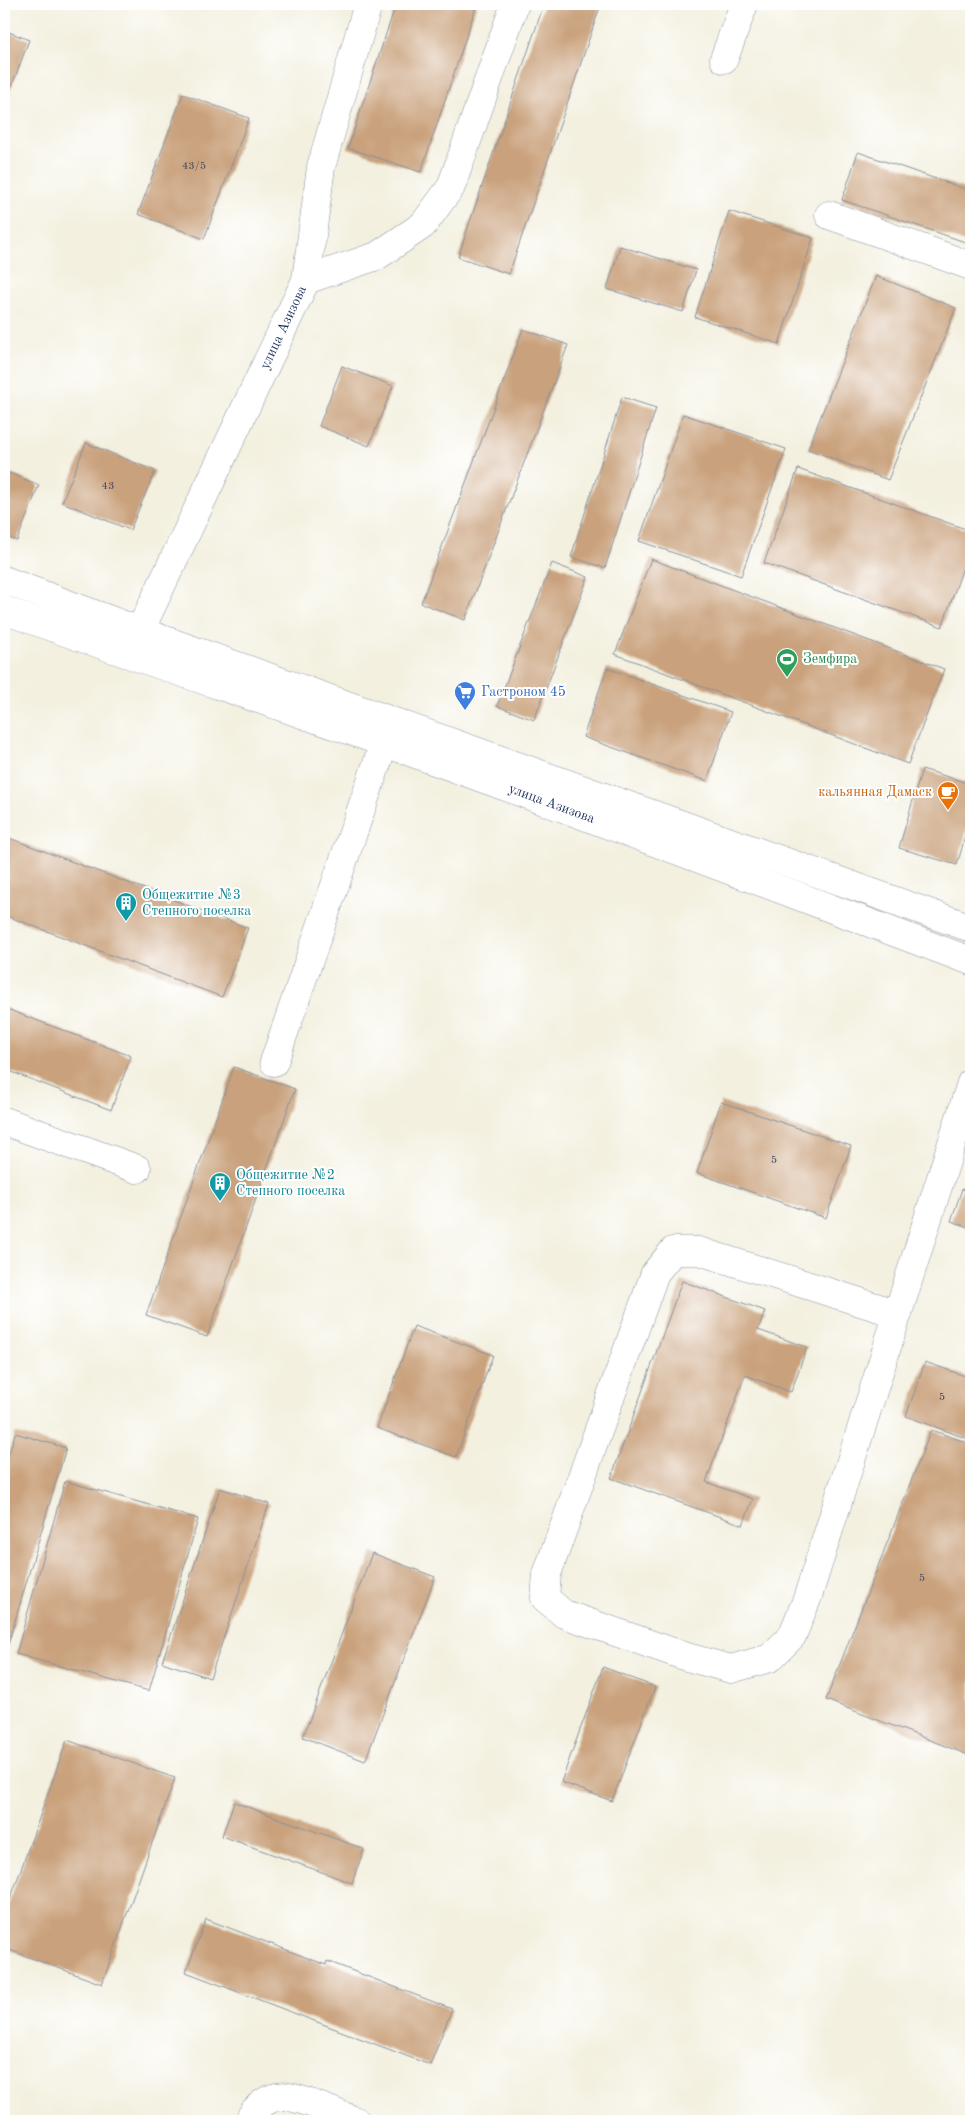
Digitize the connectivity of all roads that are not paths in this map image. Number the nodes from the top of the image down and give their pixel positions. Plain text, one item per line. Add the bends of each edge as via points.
1 (368, 4) edge
2 (515, 4) edge
3 (744, 4) edge
4 (724, 59) dead end
5 (829, 215) dead end
6 (971, 266) edge
7 (306, 280) junction
8 (4, 580) edge
9 (4, 610) edge
10 (140, 631) junction
11 (128, 656) junction
12 (384, 743) junction
13 (971, 928) edge
14 (971, 961) edge
15 (274, 1062) dead end
16 (971, 1083) edge
17 (4, 1121) edge
18 (137, 1168) dead end
19 (898, 1314) junction
20 (249, 2121) edge
21 (356, 2121) edge

1 - 7 main road via 321,167
2 - 7 main road, улица Азизова via 451,187 423,225 377,256
3 - 4 main road
5 - 6 main road
7 - 10 main road, улица Азизова
8 - 10 main road, улица Азизова
9 - 11 main road, улица Азизова
10 - 11 main road, улица Азизова
10 - 13 main road, улица Азизова
11 - 12 main road, улица Азизова
12 - 14 main road, улица Азизова
12 - 15 main road
16 - 19 main road
17 - 18 main road
19 - 19 main road via 807,1598 792,1636 770,1658 731,1669 564,1614 545,1598 547,1574 655,1273 672,1250 699,1251
20 - 21 main road via 251,2114 268,2099 288,2096

